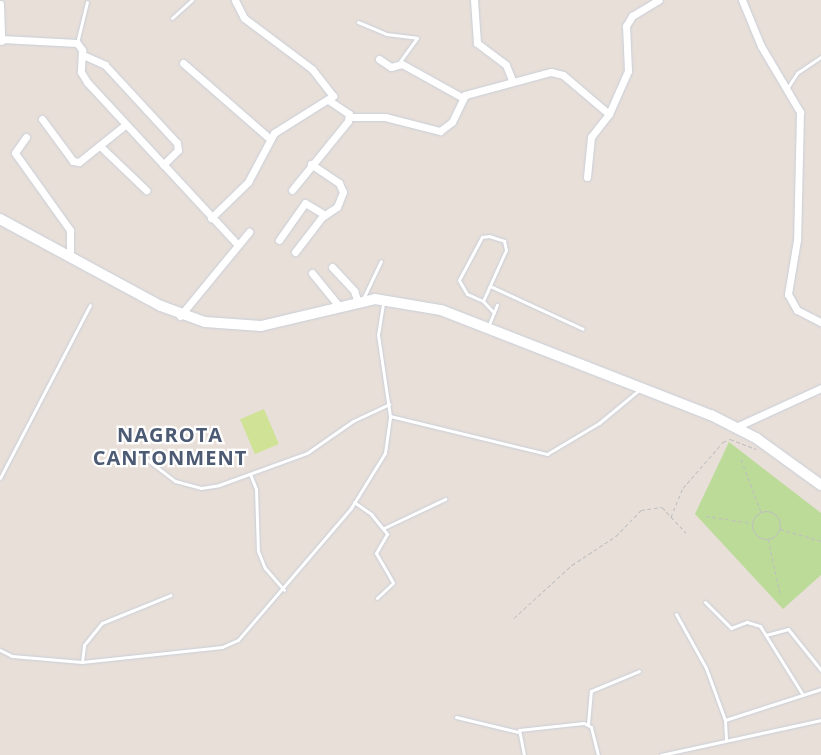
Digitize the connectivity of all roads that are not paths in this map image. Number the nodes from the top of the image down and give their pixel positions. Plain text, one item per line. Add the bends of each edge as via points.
1 (192, 0) edge
2 (235, 0) edge
3 (474, 0) edge
4 (659, 0) edge
5 (742, 0) edge
6 (88, 2) dead end
7 (0, 4) edge
8 (172, 18) dead end
9 (358, 22) dead end
10 (1, 41) edge
11 (77, 43) junction
12 (83, 55) junction
13 (821, 57) edge
14 (379, 60) dead end
15 (183, 63) dead end
16 (398, 65) junction
17 (513, 82) junction
18 (788, 87) junction
19 (463, 98) junction
20 (330, 101) junction
21 (610, 114) junction
22 (350, 117) junction
23 (42, 119) dead end
24 (124, 125) junction
25 (26, 137) dead end
26 (270, 139) junction
27 (100, 146) junction
28 (311, 164) junction
29 (163, 165) junction
30 (587, 176) dead end
31 (146, 190) dead end
32 (292, 190) dead end
33 (325, 215) junction
34 (212, 218) junction
35 (0, 219) edge
36 (249, 232) dead end
37 (279, 240) dead end
38 (237, 244) junction
39 (296, 252) dead end
40 (70, 255) junction
41 (381, 261) dead end
42 (332, 267) dead end
43 (312, 273) dead end
44 (490, 286) junction
45 (383, 300) junction
46 (483, 301) junction
47 (360, 302) junction
48 (90, 305) dead end
49 (338, 305) junction
50 (497, 305) dead end
51 (494, 313) junction
52 (180, 316) junction
53 (821, 322) edge
54 (487, 329) junction
55 (583, 329) dead end
56 (821, 388) edge
57 (640, 389) junction
58 (388, 404) junction
59 (390, 416) junction
60 (736, 428) junction
61 (141, 455) dead end
62 (250, 474) junction
63 (0, 478) edge
64 (821, 485) edge
65 (445, 499) dead end
66 (354, 502) junction
67 (384, 528) junction
68 (284, 590) junction
69 (171, 596) dead end
70 (377, 598) dead end
71 (705, 602) dead end
72 (676, 614) dead end
73 (766, 635) junction
74 (0, 650) edge
75 (82, 662) junction
76 (821, 670) edge
77 (638, 671) dead end
78 (821, 689) edge
79 (803, 695) junction
80 (456, 718) dead end
81 (726, 720) junction
82 (821, 720) edge
83 (588, 724) junction
84 (518, 732) junction
85 (726, 740) junction
86 (676, 753) edge
87 (524, 755) edge
88 (598, 755) edge
89 (661, 755) edge

1 - 8 lane
2 - 20 street via 244,18 323,78 332,91
3 - 17 street via 477,43 506,65
4 - 21 street via 632,16 626,26 628,71
5 - 18 street via 761,46
6 - 11 lane
7 - 10 street
9 - 16 lane via 386,34 417,38
10 - 11 street
11 - 12 street
12 - 24 street via 83,77
12 - 29 street via 105,65 177,143 176,154
13 - 18 lane via 797,73
14 - 16 street via 388,66
15 - 26 street
16 - 19 street
17 - 19 street
17 - 21 street via 558,73
18 - 53 street via 800,112 802,132 796,240 788,294 797,310
19 - 22 street via 452,122 440,131 385,116
20 - 22 street
20 - 26 street via 279,128
21 - 30 street via 591,137
22 - 28 street
23 - 27 street via 72,161 82,161
24 - 27 street
24 - 29 street
25 - 40 street via 15,153 70,230
26 - 34 street via 248,182
27 - 31 street
28 - 32 street
28 - 33 street via 342,187 337,207
29 - 34 street
33 - 37 street via 306,203
33 - 39 street
34 - 38 street
35 - 40 main road
36 - 38 street
38 - 52 street via 219,273
40 - 52 main road
41 - 47 lane
42 - 47 street
43 - 49 street
44 - 46 lane
44 - 46 lane via 506,245 484,236 459,280 466,294
44 - 55 lane
45 - 47 main road
45 - 54 main road via 441,310
45 - 58 lane via 378,335
46 - 51 lane
47 - 49 main road
48 - 63 lane
49 - 52 main road via 260,326 230,327
50 - 51 lane
51 - 54 lane
54 - 57 main road
56 - 60 street
57 - 59 lane via 592,428 547,454
57 - 60 main road via 706,413
58 - 59 lane
58 - 62 lane via 353,421 307,453
59 - 66 lane via 385,453
60 - 64 main road via 770,447
61 - 62 lane via 175,481 201,488
62 - 68 lane via 256,490 258,551 265,568
65 - 67 lane
66 - 67 lane
66 - 68 lane
67 - 70 lane via 386,539 376,553 393,583
68 - 75 lane via 230,645
69 - 75 lane via 102,623 84,645
71 - 73 lane via 731,628 752,622
72 - 81 lane via 706,668
73 - 76 lane via 788,629
73 - 79 lane
74 - 75 lane via 12,656
77 - 83 lane via 591,691
78 - 79 lane
79 - 81 lane
80 - 84 lane
81 - 85 lane
82 - 85 lane
83 - 84 lane
83 - 88 lane
84 - 87 lane
85 - 86 lane
86 - 89 lane

